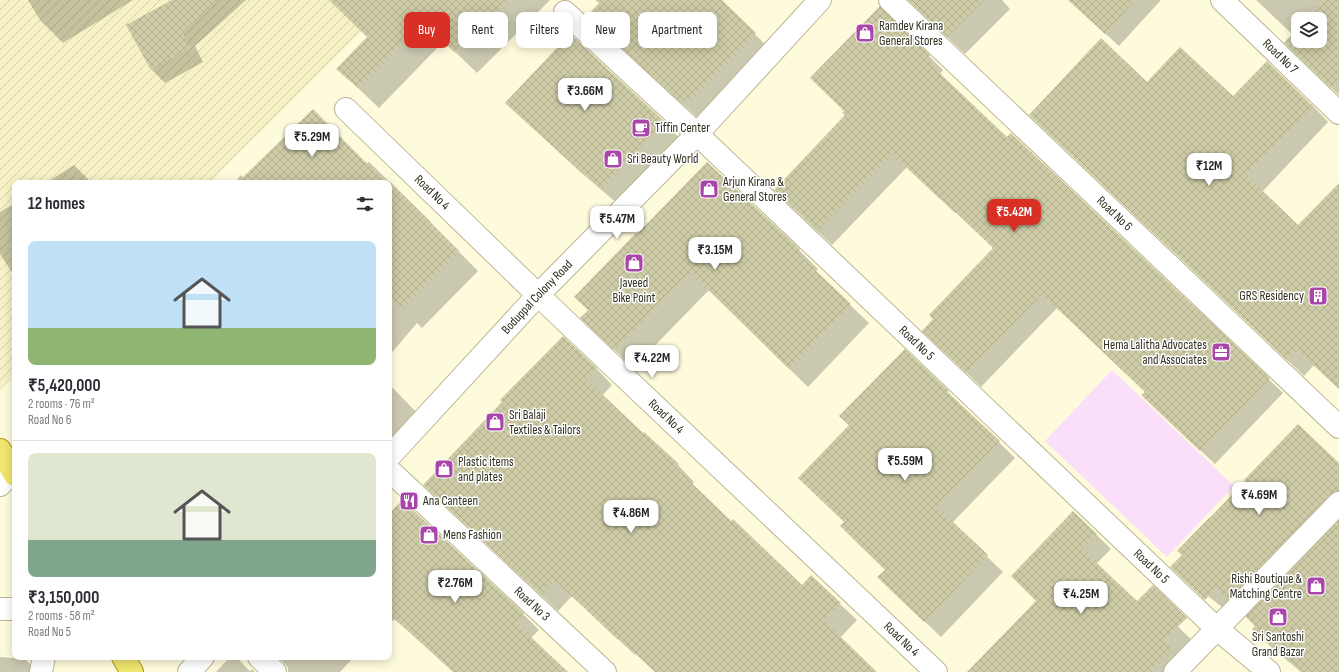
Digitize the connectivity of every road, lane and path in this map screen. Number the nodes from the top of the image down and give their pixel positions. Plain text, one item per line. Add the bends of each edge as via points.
1 (820, 0) edge
2 (890, 0) edge
3 (1222, 0) edge
4 (573, 19) edge
5 (346, 109) dead end
6 (1339, 113) edge
7 (697, 134) junction
8 (538, 295) junction
9 (1339, 427) edge
10 (0, 450) edge
11 (392, 454) edge
12 (392, 473) edge
13 (9, 477) edge
14 (1339, 503) edge
15 (0, 609) edge
16 (12, 609) edge
17 (1216, 628) junction
18 (43, 660) edge
19 (125, 660) edge
20 (200, 660) edge
21 (261, 660) edge
22 (41, 672) edge
23 (132, 672) edge
24 (189, 672) edge
25 (275, 672) edge
26 (605, 672) edge
27 (936, 672) edge
28 (1175, 672) edge
29 (1269, 672) edge

1 - 7 street, Boduppal Colony Road
2 - 9 street, Road No 6
3 - 6 street, Road No 7
4 - 7 street, Road No 5
5 - 8 street, Road No 4
7 - 8 street, Boduppal Colony Road
7 - 17 street, Road No 5
8 - 11 street, Boduppal Colony Road
8 - 27 street, Road No 4
10 - 13 main road
12 - 26 street, Road No 3
14 - 17 street
15 - 16 street
17 - 28 street
17 - 29 street, Road No 5
18 - 22 street
19 - 23 main road
20 - 24 street
21 - 25 street

